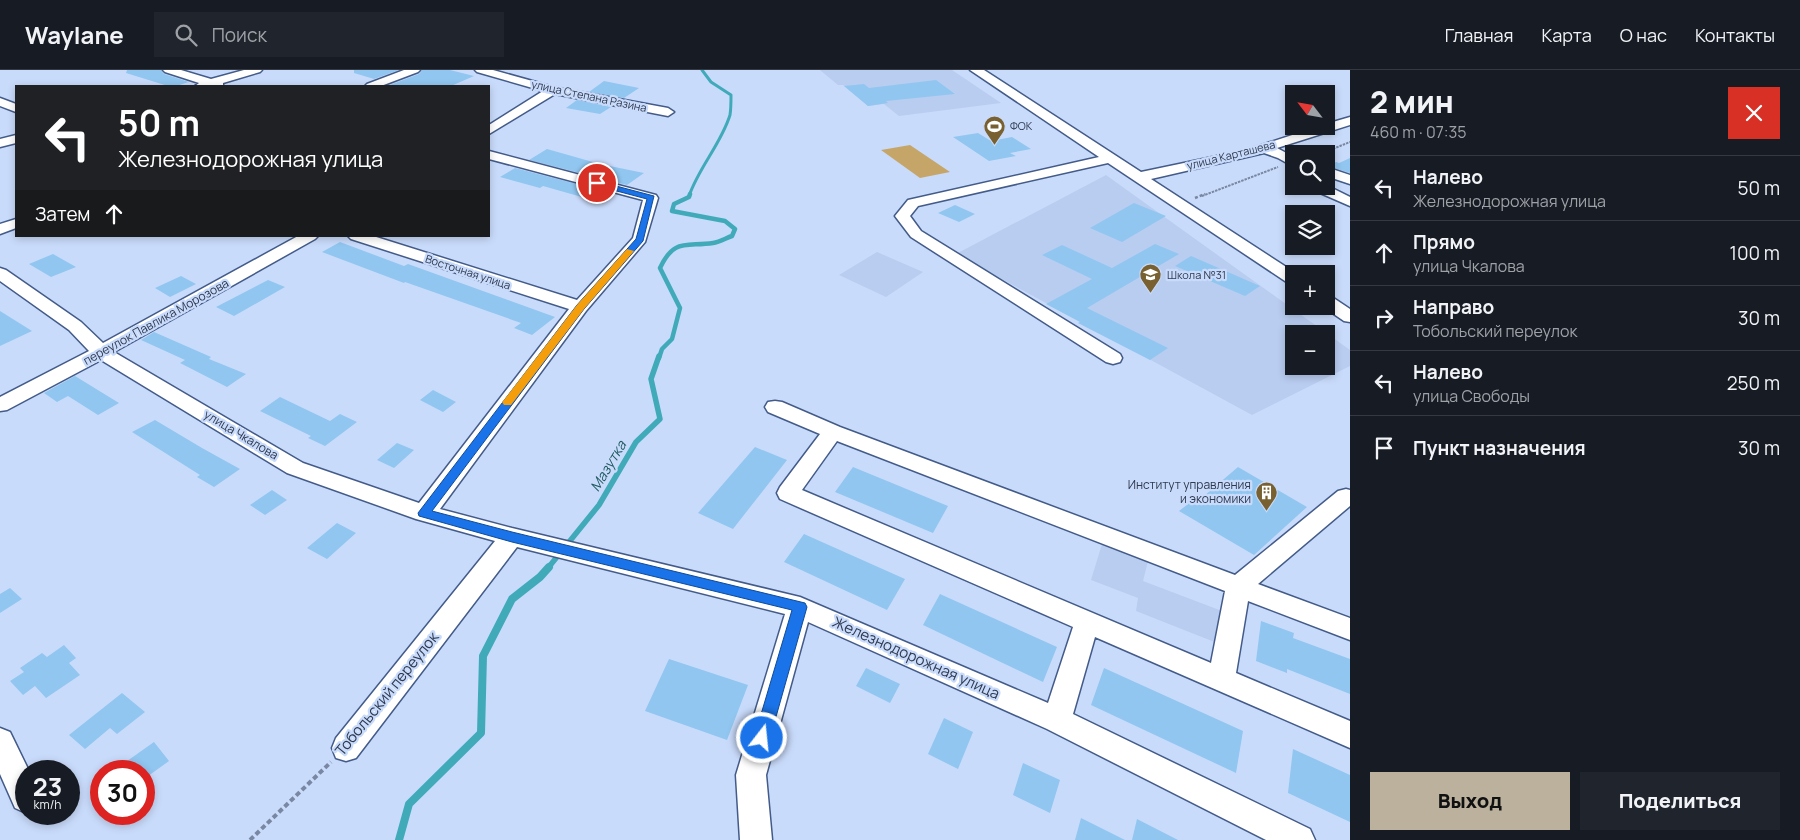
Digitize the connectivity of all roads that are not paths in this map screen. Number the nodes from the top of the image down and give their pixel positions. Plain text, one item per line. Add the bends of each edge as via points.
1 (169, 70) edge
2 (256, 70) edge
3 (414, 70) edge
4 (481, 70) edge
5 (976, 70) edge
6 (212, 85) edge
7 (374, 85) edge
8 (553, 90) junction
9 (0, 102) edge
10 (15, 108) edge
11 (668, 112) dead end
12 (1350, 122) edge
13 (490, 129) edge
14 (15, 139) edge
15 (0, 143) edge
16 (1262, 148) junction
17 (490, 155) edge
18 (1285, 157) edge
19 (1110, 158) junction
20 (1335, 161) edge
21 (1344, 162) dead end
22 (1335, 174) edge
23 (1139, 177) junction
24 (1350, 180) edge
25 (1335, 195) edge
26 (1350, 202) edge
27 (15, 223) edge
28 (0, 229) edge
29 (308, 237) edge
30 (359, 237) edge
31 (1285, 273) edge
32 (0, 274) edge
33 (580, 307) junction
34 (1335, 307) edge
35 (1350, 316) edge
36 (101, 352) junction
37 (1113, 358) dead end
38 (0, 405) edge
39 (775, 408) dead end
40 (833, 432) junction
41 (1346, 497) dead end
42 (424, 513) junction
43 (512, 537) junction
44 (1238, 586) junction
45 (800, 607) junction
46 (1087, 622) junction
47 (1350, 629) edge
48 (1221, 680) junction
49 (1056, 720) junction
50 (1350, 735) edge
51 (0, 741) edge
52 (346, 748) road end
53 (15, 774) edge
54 (756, 840) edge
55 (1299, 840) edge

1 - 6 street
2 - 6 street
3 - 7 street
4 - 8 street, улица Степана Разина
5 - 19 street
8 - 11 street, улица Степана Разина
8 - 13 street
9 - 10 street
12 - 16 street, улица Карташева
14 - 15 street
16 - 18 street
16 - 23 street, улица Карташева
17 - 33 street via 651,198 640,239
19 - 23 street
19 - 37 street via 912,203 902,216 916,234
20 - 21 street
22 - 24 street
23 - 31 street
25 - 26 street
27 - 28 street
29 - 36 street, переулок Павлика Морозова
30 - 33 street, Восточная улица
32 - 36 street, улица Чкалова via 75,326
33 - 42 street
34 - 35 street
36 - 38 street, переулок Павлика Морозова
36 - 42 street, улица Чкалова via 295,468
39 - 40 street
40 - 44 street
40 - 46 street via 788,493
41 - 44 street
42 - 43 street, улица Чкалова
43 - 45 street, Железнодорожная улица
43 - 52 street, Тобольский переулок
44 - 47 street
44 - 48 street
45 - 49 street, Железнодорожная улица
45 - 54 street via 751,775
46 - 48 street
46 - 49 street
48 - 50 street
49 - 55 street, Железнодорожная улица
51 - 53 street

